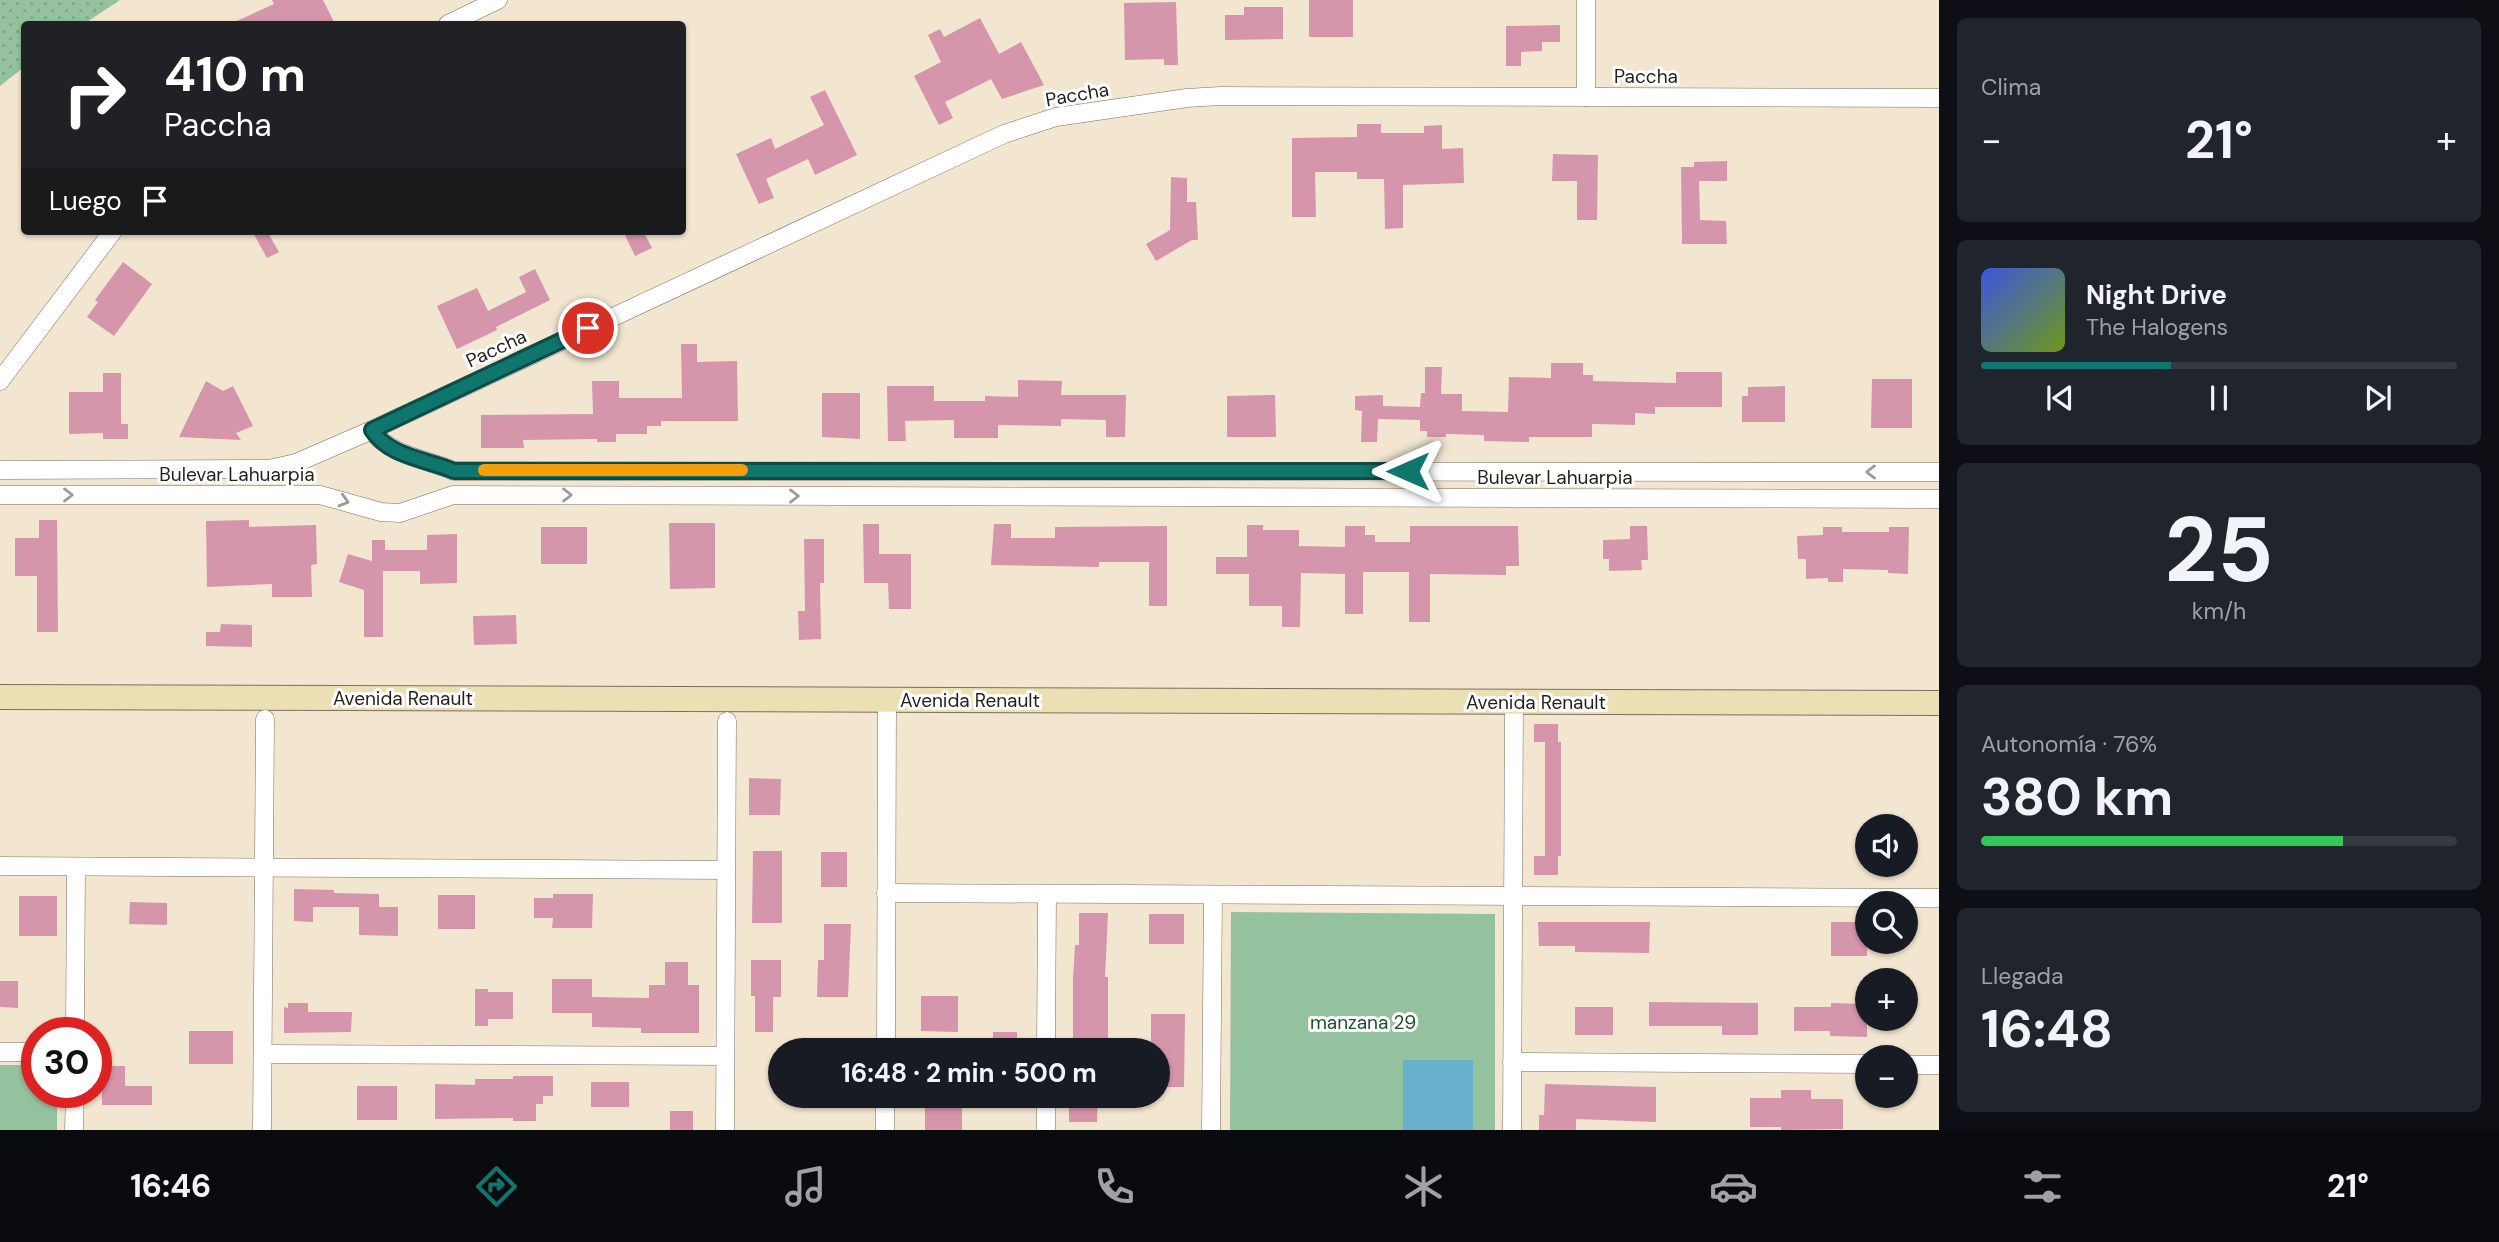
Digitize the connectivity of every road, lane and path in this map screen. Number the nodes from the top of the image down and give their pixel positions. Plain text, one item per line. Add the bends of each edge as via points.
1 (498, 0) edge
2 (1586, 0) edge
3 (454, 21) edge
4 (1586, 97) junction
5 (1939, 97) edge
6 (110, 235) edge
7 (0, 381) edge
8 (372, 430) junction
9 (296, 463) junction
10 (0, 470) edge
11 (454, 471) junction
12 (1939, 472) edge
13 (302, 494) junction
14 (0, 495) edge
15 (453, 495) junction
16 (1939, 499) edge
17 (0, 697) edge
18 (887, 700) junction
19 (1514, 702) junction
20 (1939, 704) edge
21 (265, 719) dead end
22 (727, 721) dead end
23 (0, 866) edge
24 (76, 867) junction
25 (264, 868) junction
26 (726, 870) junction
27 (886, 893) junction
28 (1047, 894) junction
29 (1213, 895) junction
30 (1513, 896) junction
31 (1939, 898) edge
32 (75, 1017) edge
33 (886, 1038) edge
34 (1046, 1038) edge
35 (0, 1052) edge
36 (21, 1052) edge
37 (263, 1054) junction
38 (725, 1056) junction
39 (1512, 1062) junction
40 (1855, 1064) edge
41 (1918, 1065) edge
42 (1939, 1065) edge
43 (75, 1108) edge
44 (885, 1108) edge
45 (1046, 1108) edge
46 (74, 1130) edge
47 (262, 1130) edge
48 (725, 1130) edge
49 (885, 1130) edge
50 (1046, 1130) edge
51 (1211, 1130) edge
52 (1512, 1130) edge

1 - 3 street
2 - 4 street
4 - 5 street, Paccha
4 - 8 street, Paccha via 1220,96 1056,117 1004,134
6 - 7 street
8 - 9 street, Paccha
8 - 11 street via 388,447
9 - 10 street, Paccha via 269,468
9 - 13 street via 292,474
12 -> 11 street
11 - 15 street
14 -> 13 street, Bulevar Lahuarpia
13 -> 15 street, Bulevar Lahuarpia via 400,513
15 -> 16 street, Bulevar Lahuarpia
17 - 18 street, Avenida Renault
18 - 19 street, Avenida Renault
18 - 27 street
19 - 20 street, Avenida Renault
19 - 30 street
21 - 25 street
22 - 26 street
23 - 24 street
24 - 25 street
24 - 32 street
25 - 26 street
25 - 37 street
26 - 38 street
27 - 28 street
27 - 33 street
28 - 29 street
28 - 34 street
29 - 30 street
29 - 51 street
30 - 31 street
30 - 39 street
35 - 36 street
37 - 38 street
37 - 47 street
38 - 48 street
39 - 40 street
39 - 52 street
41 - 42 street
43 - 46 street
44 - 49 street
45 - 50 street

